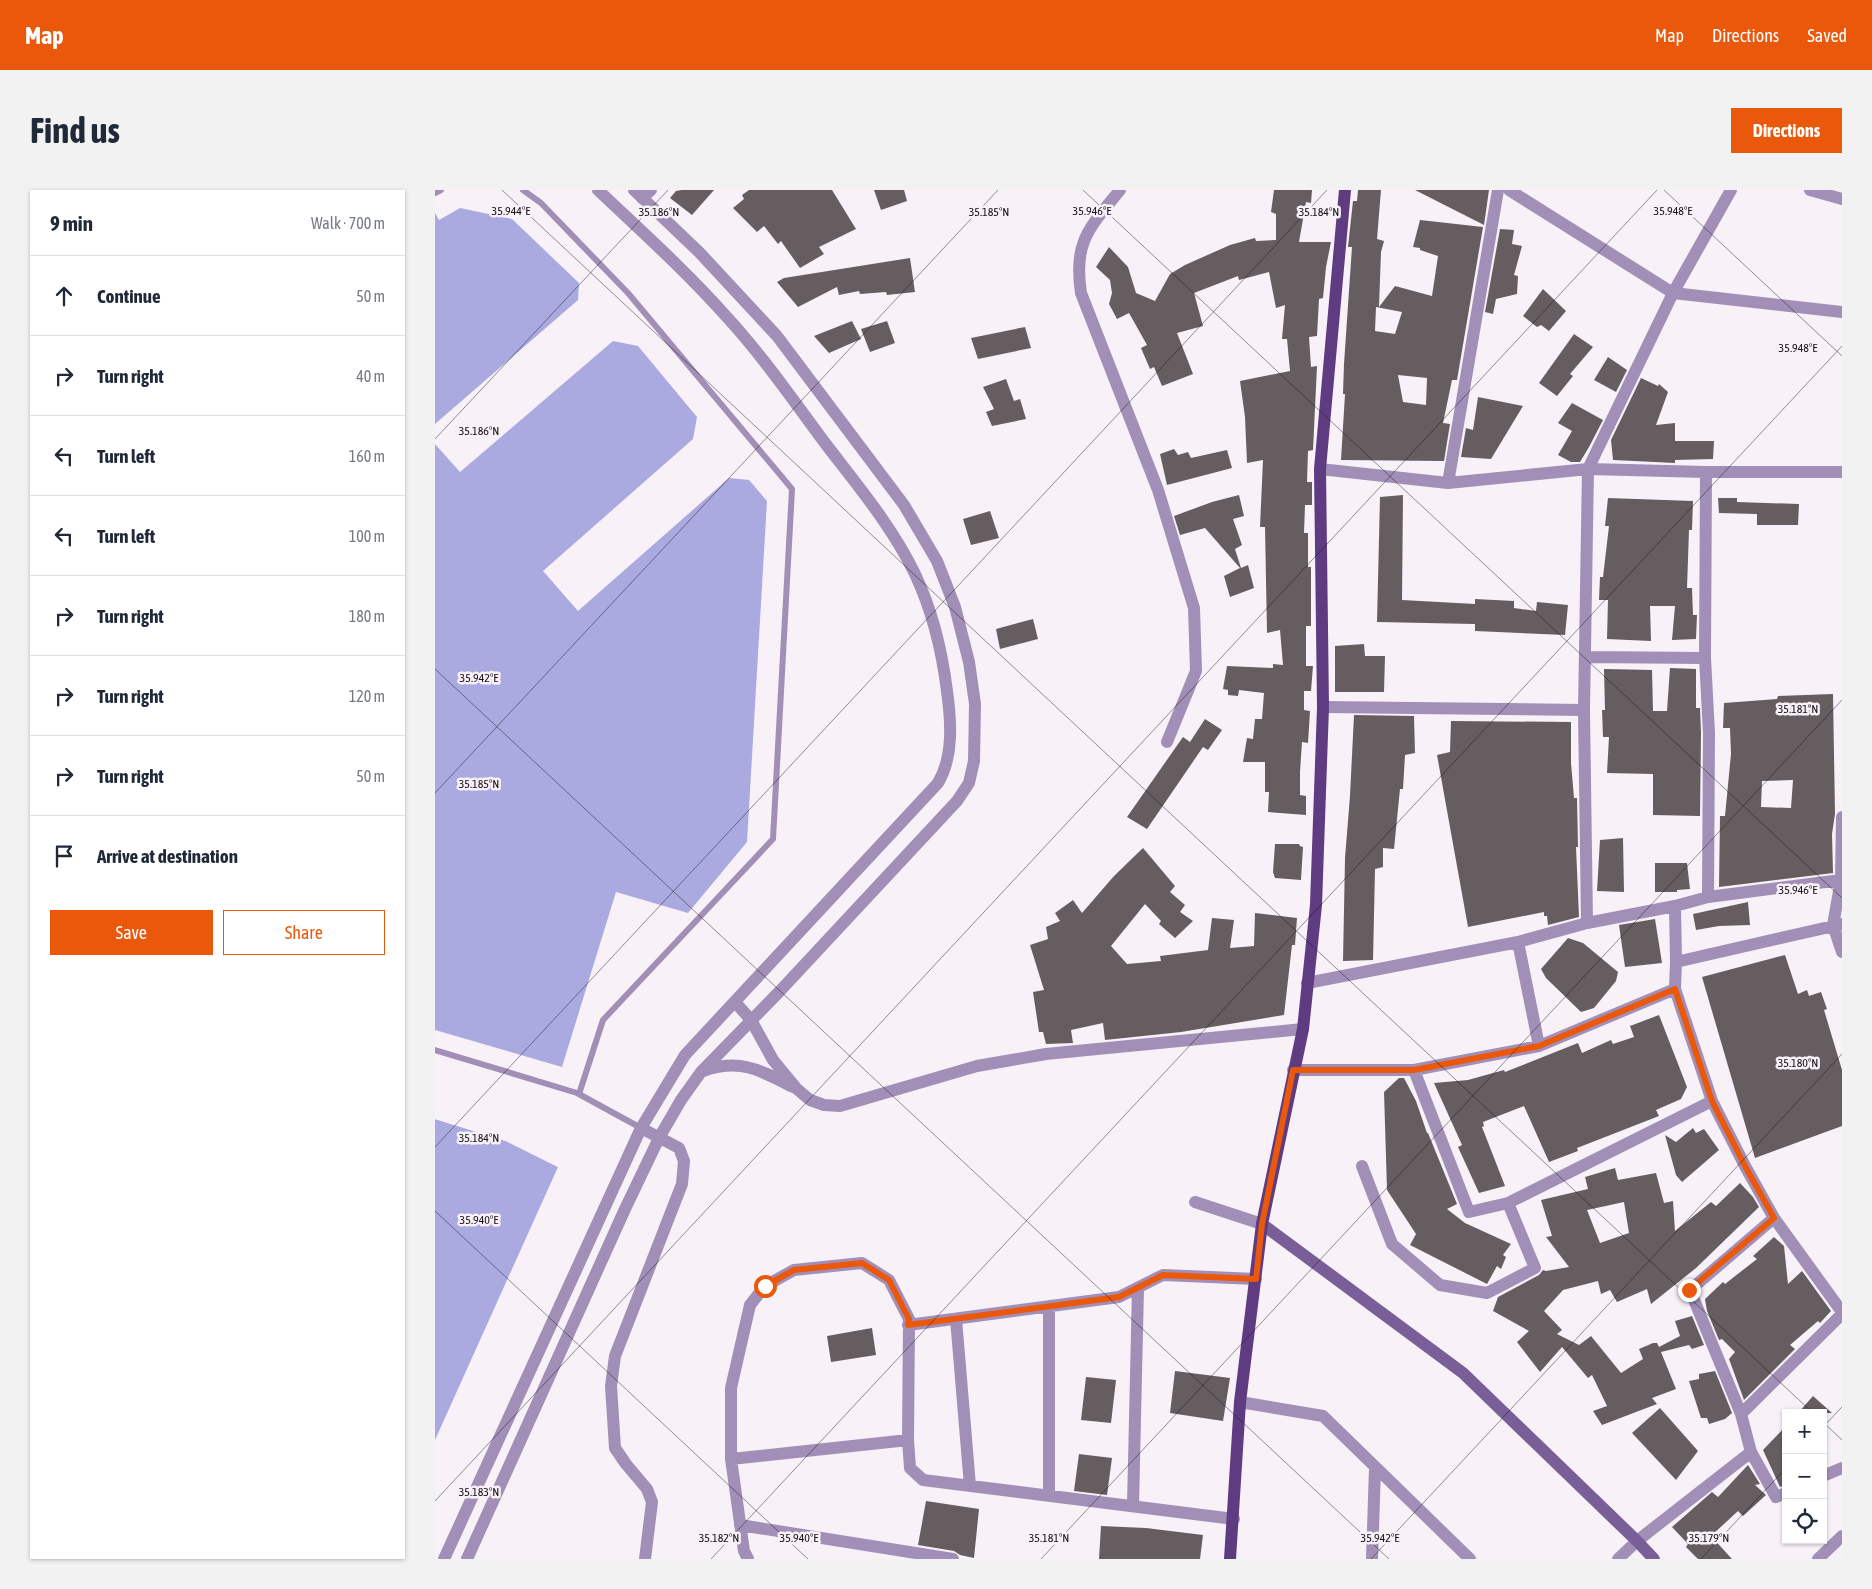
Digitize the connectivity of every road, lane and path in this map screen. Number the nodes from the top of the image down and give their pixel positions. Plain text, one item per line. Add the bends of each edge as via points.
1 (441, 190) edge
2 (523, 190) edge
3 (598, 190) edge
4 (1120, 190) edge
5 (1345, 190) edge
6 (1498, 190) edge
7 (1509, 190) edge
8 (1731, 190) edge
9 (1810, 190) edge
10 (435, 193) edge
11 (642, 193) edge
12 (1842, 199) edge
13 (1673, 293) junction
14 (1842, 312) edge
15 (1320, 468) junction
16 (1588, 469) junction
17 (1706, 472) junction
18 (1842, 472) edge
19 (1448, 483) junction
20 (1585, 657) junction
21 (1705, 658) junction
22 (1323, 707) junction
23 (1584, 710) junction
24 (1167, 742) dead end
25 (1842, 817) edge
26 (1841, 880) edge
27 (1708, 897) junction
28 (1675, 906) junction
29 (1587, 923) junction
30 (1837, 924) edge
31 (1518, 942) junction
32 (1842, 952) edge
33 (1677, 962) junction
34 (1307, 983) junction
35 (1675, 989) junction
36 (735, 1002) junction
37 (751, 1020) junction
38 (1303, 1029) junction
39 (1539, 1046) junction
40 (435, 1050) edge
41 (1293, 1070) junction
42 (1414, 1070) junction
43 (701, 1072) junction
44 (797, 1089) junction
45 (579, 1094) junction
46 (1712, 1101) junction
47 (641, 1128) junction
48 (659, 1138) junction
49 (1362, 1166) dead end
50 (1195, 1202) dead end
51 (1508, 1203) junction
52 (1774, 1218) junction
53 (1262, 1224) junction
54 (1256, 1279) junction
55 (1137, 1288) junction
56 (1049, 1306) junction
57 (1842, 1313) edge
58 (956, 1319) junction
59 (908, 1325) junction
60 (1240, 1402) junction
61 (1741, 1414) junction
62 (908, 1440) junction
63 (1751, 1452) junction
64 (731, 1459) junction
65 (1375, 1468) junction
66 (1842, 1468) edge
67 (1827, 1474) edge
68 (969, 1486) junction
69 (1782, 1495) edge
70 (1049, 1496) junction
71 (1133, 1506) junction
72 (1234, 1519) junction
73 (740, 1525) junction
74 (1842, 1536) edge
75 (1637, 1540) junction
76 (444, 1559) edge
77 (467, 1559) edge
78 (645, 1559) edge
79 (747, 1559) edge
80 (953, 1559) edge
81 (1230, 1559) edge
82 (1372, 1559) edge
83 (1470, 1559) edge
84 (1618, 1559) edge
85 (1654, 1559) edge
86 (1818, 1559) edge

1 - 10 lane
2 - 45 lane via 541,203 628,293 792,489 773,840 603,1020
3 - 36 street via 725,314 884,521 915,574 944,665 950,710 948,760 941,778
4 - 24 street via 1087,232 1080,256 1079,280 1081,293 1158,490 1195,608 1196,671
5 - 15 main road
6 - 19 street
7 - 13 street
8 - 13 street
9 - 12 street
11 - 37 street via 777,336 904,505 941,571 955,608 972,679 974,761 969,783 957,801
13 - 14 street
13 - 16 street
15 - 19 street
15 - 22 main road
16 - 17 street
16 - 19 street
16 - 20 street
17 - 18 street
17 - 21 street
20 - 21 street
20 - 23 street
21 - 27 street via 1709,733
22 - 23 street
22 - 34 main road via 1316,905
23 - 29 street
25 - 26 street
26 - 27 street
26 - 30 street
27 - 28 street
28 - 29 street
28 - 33 street
29 - 31 street
30 - 32 street
30 - 33 street
31 - 34 street
31 - 39 street
33 - 35 street
34 - 38 main road
35 - 39 street
35 - 46 street
36 - 37 street
36 - 47 street via 685,1055
37 - 43 street
37 - 44 street via 773,1060
38 - 41 main road
38 - 44 street via 1046,1054 977,1066 840,1106 824,1106
39 - 42 street
40 - 45 lane
41 - 42 street
41 - 53 main road
42 - 51 street via 1469,1212
43 - 44 street via 720,1066 748,1066
43 - 48 street
45 - 47 lane
46 - 51 street
46 - 52 street
47 - 48 street
47 - 76 street
48 - 77 street
48 - 78 street via 679,1148 684,1160 683,1184 615,1356 611,1386 615,1448 647,1489 652,1502
49 - 51 street via 1392,1244 1440,1285 1487,1293 1535,1268
50 - 53 street
52 - 57 street
52 - 61 street via 1689,1290
53 - 54 main road
53 - 75 main road via 1463,1373
54 - 55 street via 1163,1275
54 - 60 main road
55 - 56 street via 1119,1297
55 - 71 street
56 - 58 street
56 - 70 street
57 - 61 street
58 - 59 street
58 - 68 street
59 - 62 street
59 - 64 street via 909,1319 889,1280 862,1263 794,1270 765,1286 750,1305 731,1388
60 - 65 street via 1323,1416
60 - 72 main road
61 - 63 street
62 - 64 street
62 - 68 street via 910,1468 923,1480
63 - 69 street via 1776,1497
63 - 75 street
64 - 73 street
65 - 82 street
65 - 83 street
66 - 67 street
68 - 70 street
70 - 71 street
71 - 72 street
72 - 81 main road
73 - 79 street
73 - 80 street
74 - 86 street
75 - 84 street
75 - 85 main road

